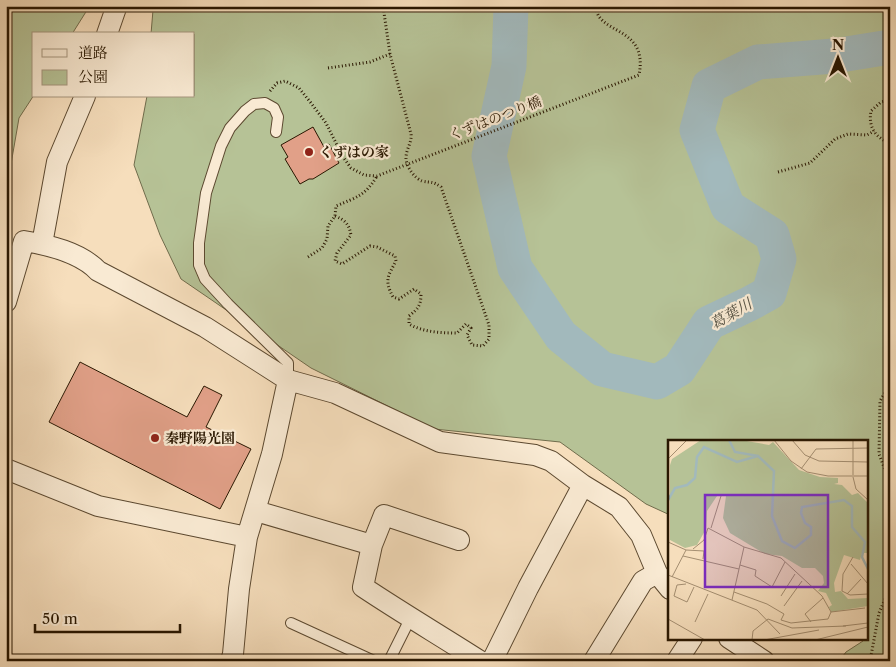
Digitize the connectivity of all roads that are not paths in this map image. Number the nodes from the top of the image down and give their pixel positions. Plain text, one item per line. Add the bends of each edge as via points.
1 (116, 8) dead end
2 (108, 32) edge
3 (84, 98) edge
4 (276, 132) dead end
5 (42, 244) junction
6 (6, 302) edge
7 (288, 380) junction
8 (6, 469) edge
9 (583, 485) junction
10 (256, 511) junction
11 (247, 537) junction
12 (460, 540) dead end
13 (372, 545) junction
14 (657, 572) junction
15 (668, 586) edge
16 (410, 619) junction
17 (291, 623) dead end
18 (691, 640) edge
19 (733, 640) edge
20 (231, 661) edge
21 (374, 661) edge
22 (389, 661) edge
23 (480, 661) edge
24 (492, 661) edge
25 (594, 661) edge
26 (677, 661) edge
27 (764, 661) edge

1 - 2 street
3 - 5 street via 56,162
4 - 7 lane via 278,117 274,108 265,103 254,104 230,128 206,193 199,265 211,286 288,363
5 - 6 street via 24,241
5 - 7 street via 88,261 98,271 205,327
7 - 9 street via 336,393 440,442 536,455 551,461
7 - 10 street
8 - 11 street via 98,506
9 - 14 street via 619,507 641,536
9 - 24 street
10 - 11 street
10 - 13 street
11 - 20 street
12 - 13 street via 384,515
13 - 16 street via 363,587
14 - 15 street
14 - 25 street via 643,581
16 - 22 lane
16 - 23 street
17 - 21 lane
18 - 26 street
19 - 27 street

